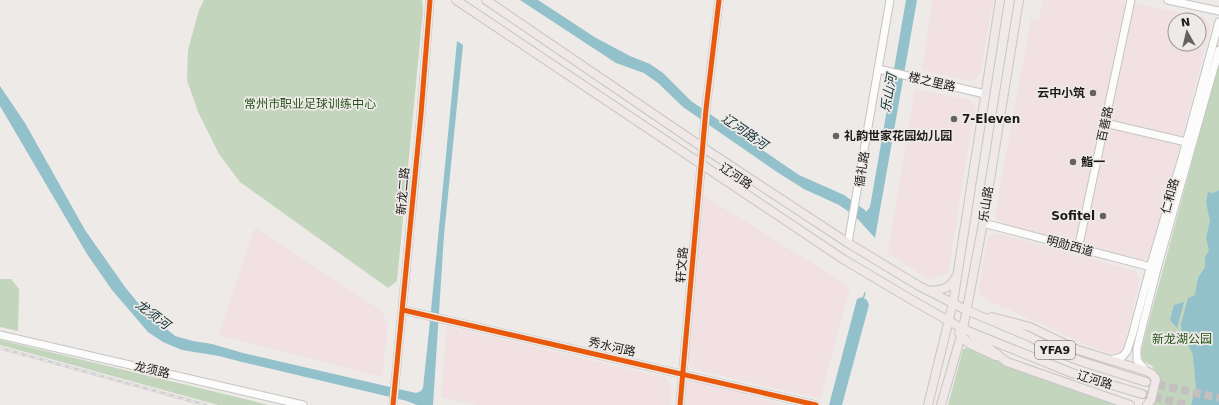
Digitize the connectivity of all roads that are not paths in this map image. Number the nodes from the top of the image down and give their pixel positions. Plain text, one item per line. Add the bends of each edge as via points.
1 (430, 0) edge
2 (456, 0) edge
3 (486, 0) edge
4 (719, 0) edge
5 (890, 0) edge
6 (1000, 0) edge
7 (1019, 0) edge
8 (1131, 0) edge
9 (1168, 0) edge
10 (1219, 11) edge
11 (1219, 22) edge
12 (1219, 50) edge
13 (878, 69) junction
14 (985, 94) junction
15 (1105, 123) junction
16 (1186, 142) junction
17 (702, 148) junction
18 (701, 164) junction
19 (983, 222) junction
20 (848, 243) junction
21 (1078, 249) junction
22 (1154, 268) junction
23 (958, 271) junction
24 (928, 291) junction
25 (953, 303) junction
26 (403, 310) junction
27 (966, 310) junction
28 (950, 322) junction
29 (962, 332) junction
30 (0, 334) edge
31 (1110, 360) junction
32 (1146, 371) junction
33 (683, 374) junction
34 (1146, 382) tunnel mouth
35 (1142, 394) tunnel mouth
36 (393, 403) edge
37 (303, 405) edge
38 (680, 405) edge
39 (816, 405) edge
40 (928, 405) edge
41 (942, 405) edge
42 (1130, 405) edge
43 (1148, 405) edge

1 - 26 street, 新龙二路
2 - 18 main road, 辽河路 / YFA9
3 - 17 main road, 辽河路 / YFA9
4 - 17 street, 轩文路
5 - 13 street, 循礼路
6 - 14 main road, 乐山路
7 - 19 main road, 乐山路
8 - 15 street, 百善路
9 - 10 street
11 - 16 street, 仁和路
12 - 22 street, 仁和路
13 - 14 street, 楼之里路
13 - 20 street, 循礼路
14 - 23 main road, 乐山路
15 - 16 street
15 - 21 street, 百善路
16 - 22 street, 仁和路
17 - 18 street, 轩文路
17 - 20 main road, 辽河路 / YFA9
18 - 28 main road, 辽河路 / YFA9 via 843,259
18 - 33 street, 轩文路
19 - 21 street, 明勋西道
19 - 27 main road, 乐山路
20 - 24 main road, 辽河路 / YFA9
21 - 22 street, 明勋西道
22 - 31 street, 仁和路 via 1127,351 1122,357
22 - 32 street, 仁和路 via 1137,354 1137,360
23 - 24 main road via 947,288
23 - 25 main road, 乐山路
24 - 25 main road, 辽河路 / YFA9
25 - 27 main road, 辽河路 / YFA9
25 - 28 main road, 乐山路
26 - 33 street, 秀水河路
26 - 36 street, 新龙二路
27 - 29 main road, 乐山路
27 - 31 main road via 1030,327 1078,350
27 - 34 main road, 辽河路 / YFA9 via 1080,361
28 - 29 main road, 辽河路 / YFA9
28 - 40 main road, 乐山路
29 - 35 main road, 辽河路 / YFA9 via 1072,373
29 - 41 main road, 乐山路
29 - 42 main road via 1007,362
30 - 37 street, 龙须路
31 - 32 main road
32 - 43 main road via 1156,379
33 - 38 street, 轩文路
33 - 39 street, 秀水河路

